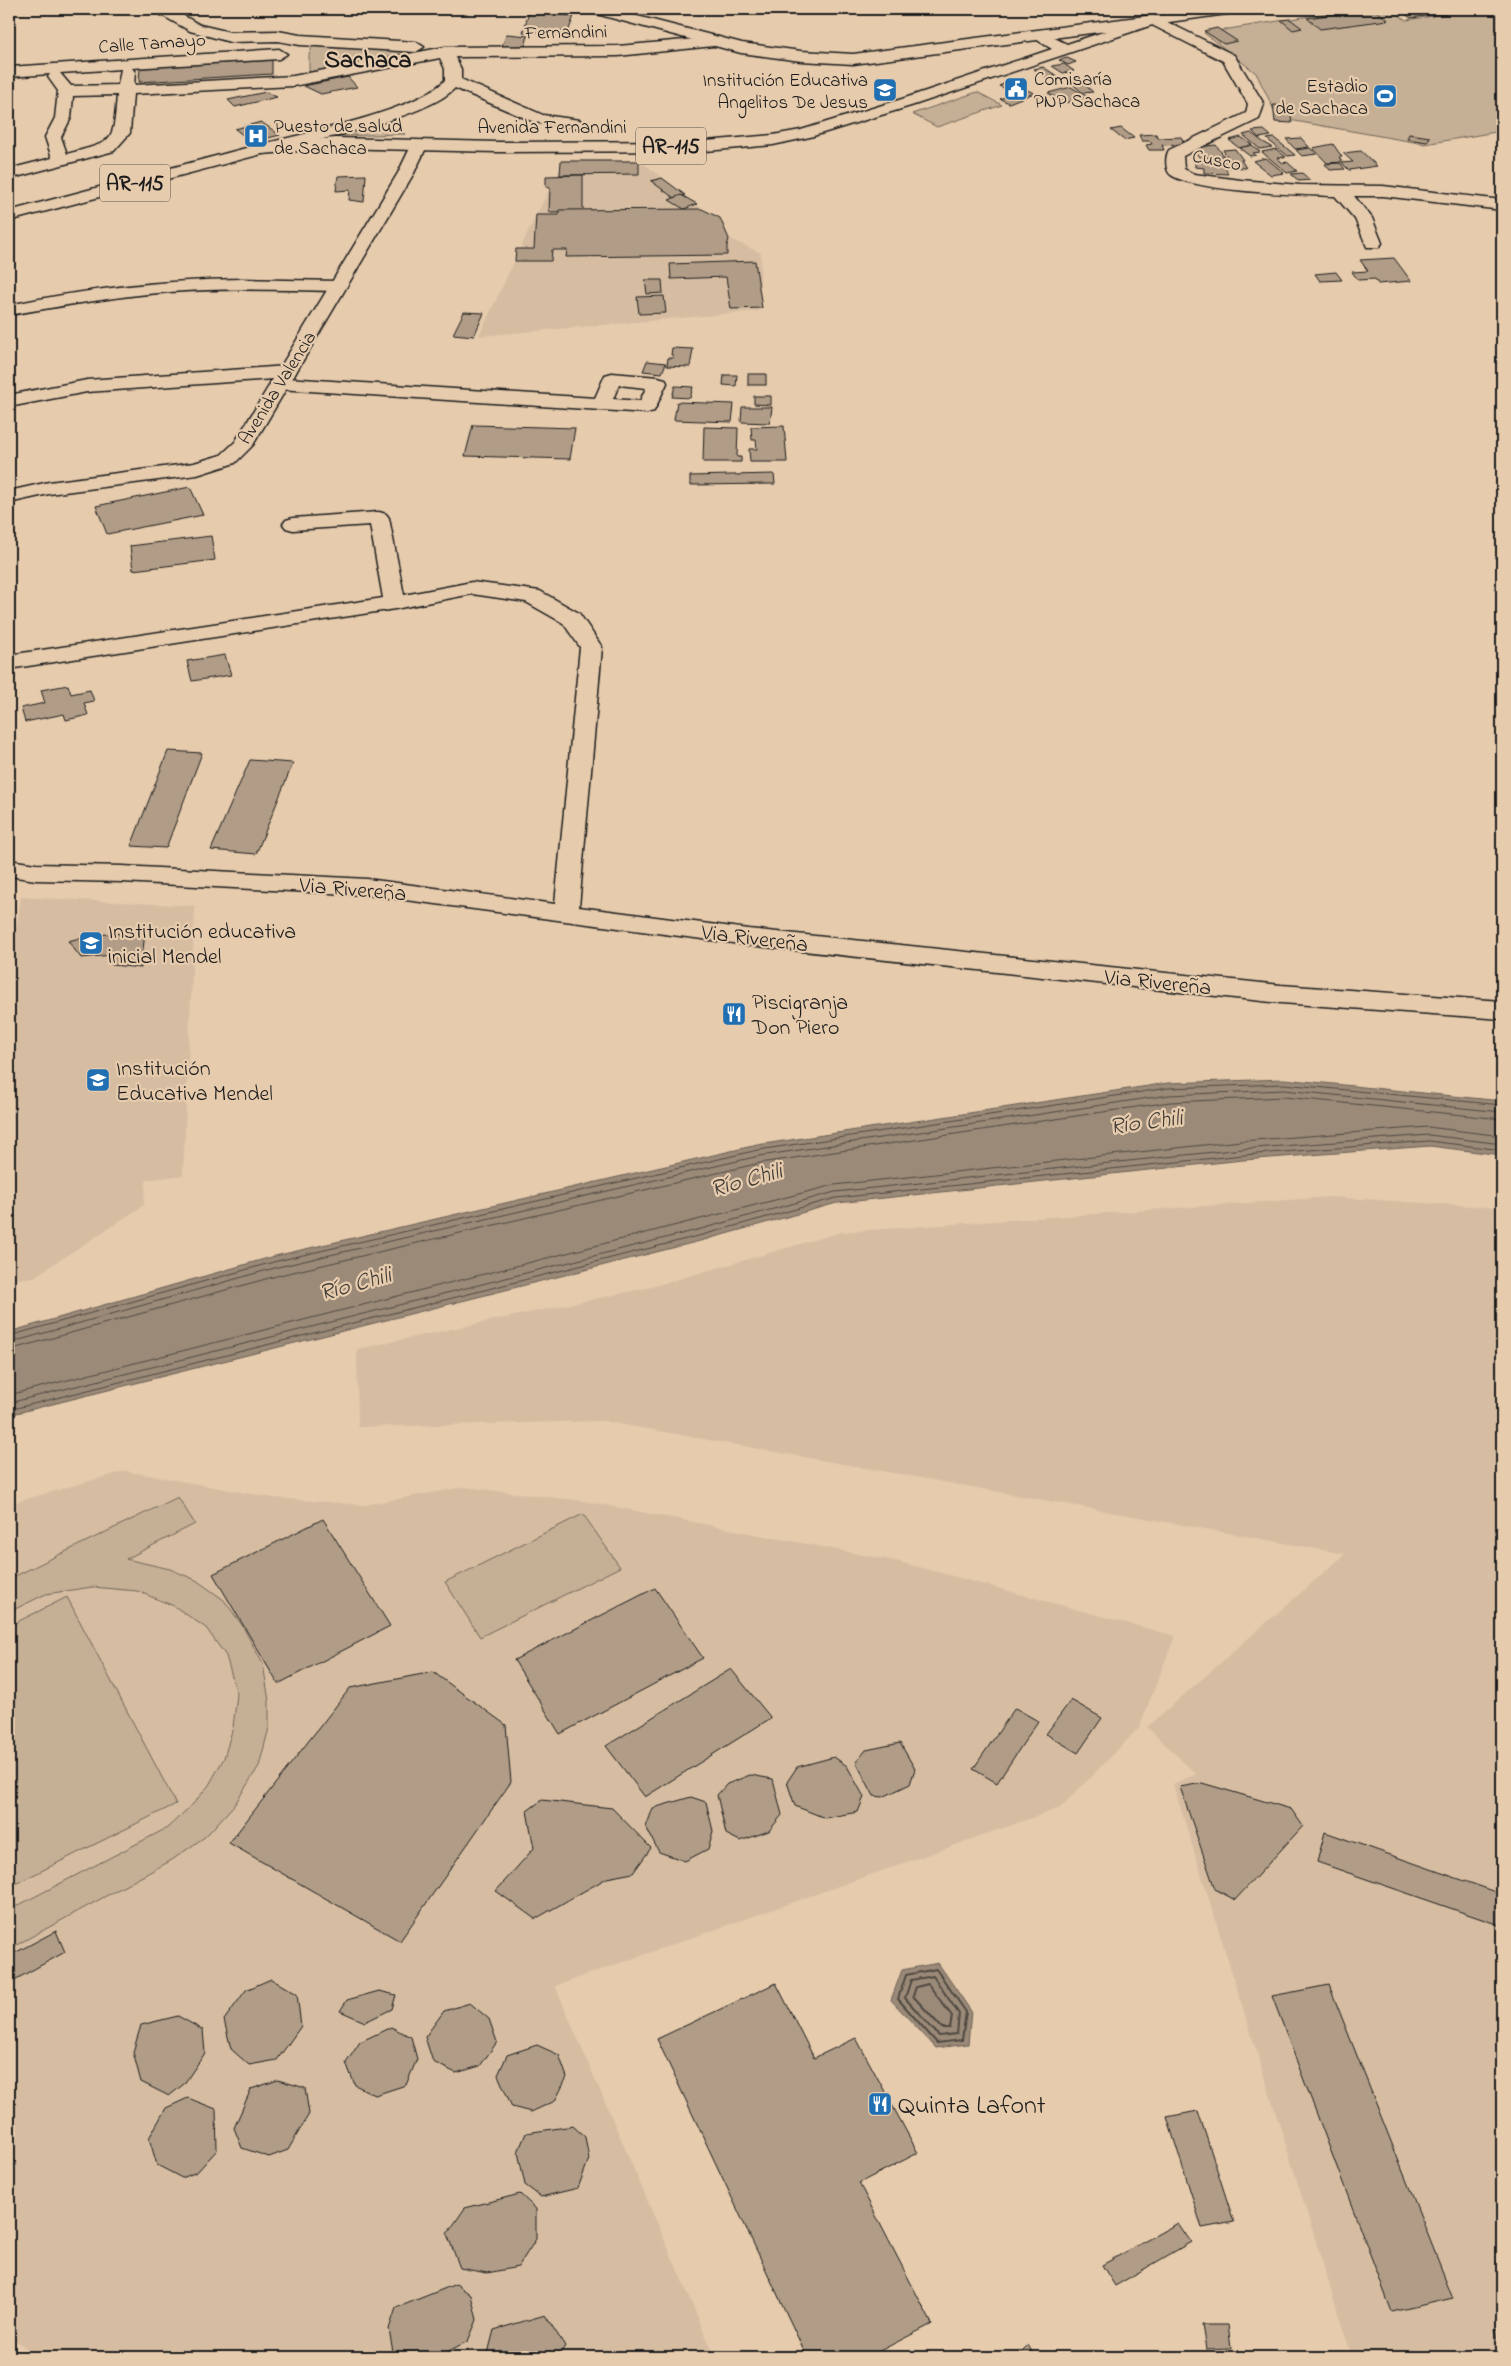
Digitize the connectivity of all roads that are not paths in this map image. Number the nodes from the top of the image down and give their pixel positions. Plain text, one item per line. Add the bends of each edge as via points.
1 (161, 9) edge
2 (594, 9) edge
3 (1234, 9) edge
4 (1154, 20) junction
5 (1037, 35) junction
6 (718, 42) junction
7 (1067, 50) junction
8 (444, 52) junction
9 (299, 58) junction
10 (128, 63) junction
11 (51, 70) junction
12 (9, 72) edge
13 (453, 81) junction
14 (127, 90) junction
15 (66, 91) junction
16 (574, 123) dead end
17 (419, 146) junction
18 (261, 149) junction
19 (61, 161) junction
20 (9, 174) edge
21 (1339, 189) junction
22 (1502, 206) edge
23 (9, 216) edge
24 (1373, 243) dead end
25 (336, 286) junction
26 (9, 310) edge
27 (283, 378) junction
28 (9, 401) edge
29 (602, 403) dead end
30 (9, 497) edge
31 (293, 524) dead end
32 (395, 603) junction
33 (9, 662) edge
34 (9, 868) edge
35 (566, 913) junction
36 (1502, 1010) edge

1 - 9 street via 195,28 230,37 278,36
2 - 6 street
3 - 4 street, Avenida Fernandini / AR-115
4 - 5 street
4 - 7 street, Avenida Fernandini / AR-115
4 - 21 street, Cusco via 1229,58 1256,104 1253,116 1175,154 1176,170 1190,178 1241,185 1300,190
5 - 6 street via 853,59 763,52
5 - 7 street
6 - 8 street, Fernandini via 618,51
7 - 17 street, Avenida Fernandini / AR-115 via 804,134 748,143 567,148
8 - 9 street
8 - 9 street via 424,48
8 - 13 street via 453,69
9 - 10 street, Calle Tamayo
9 - 14 street via 293,81
10 - 11 street, Calle Tamayo
10 - 14 street
11 - 12 street, Calle Tamayo
11 - 15 street
13 - 16 street via 540,119
13 - 18 street via 439,93 377,119
14 - 15 street
14 - 19 street via 122,133 108,148
15 - 19 street via 63,118 53,137
17 - 18 street, Avenida Fernandini / AR-115 via 336,143
17 - 25 street, Avenida Valencia via 406,173
18 - 23 street, Avenida Fernandini / AR-115
19 - 20 street
21 - 22 street, Cusco via 1383,190
21 - 24 street via 1363,218
25 - 26 street via 146,288 73,297
25 - 27 street, Avenida Valencia
27 - 28 street via 87,386
27 - 29 street
27 - 30 street, Avenida Valencia via 243,445 228,459 197,469 49,488
31 - 32 street via 379,518
32 - 33 street
32 - 35 street via 472,588 532,596 571,618 591,647
34 - 35 street, Via Rivereña via 36,872 367,887
35 - 36 street, Via Rivereña via 748,937 1271,992

